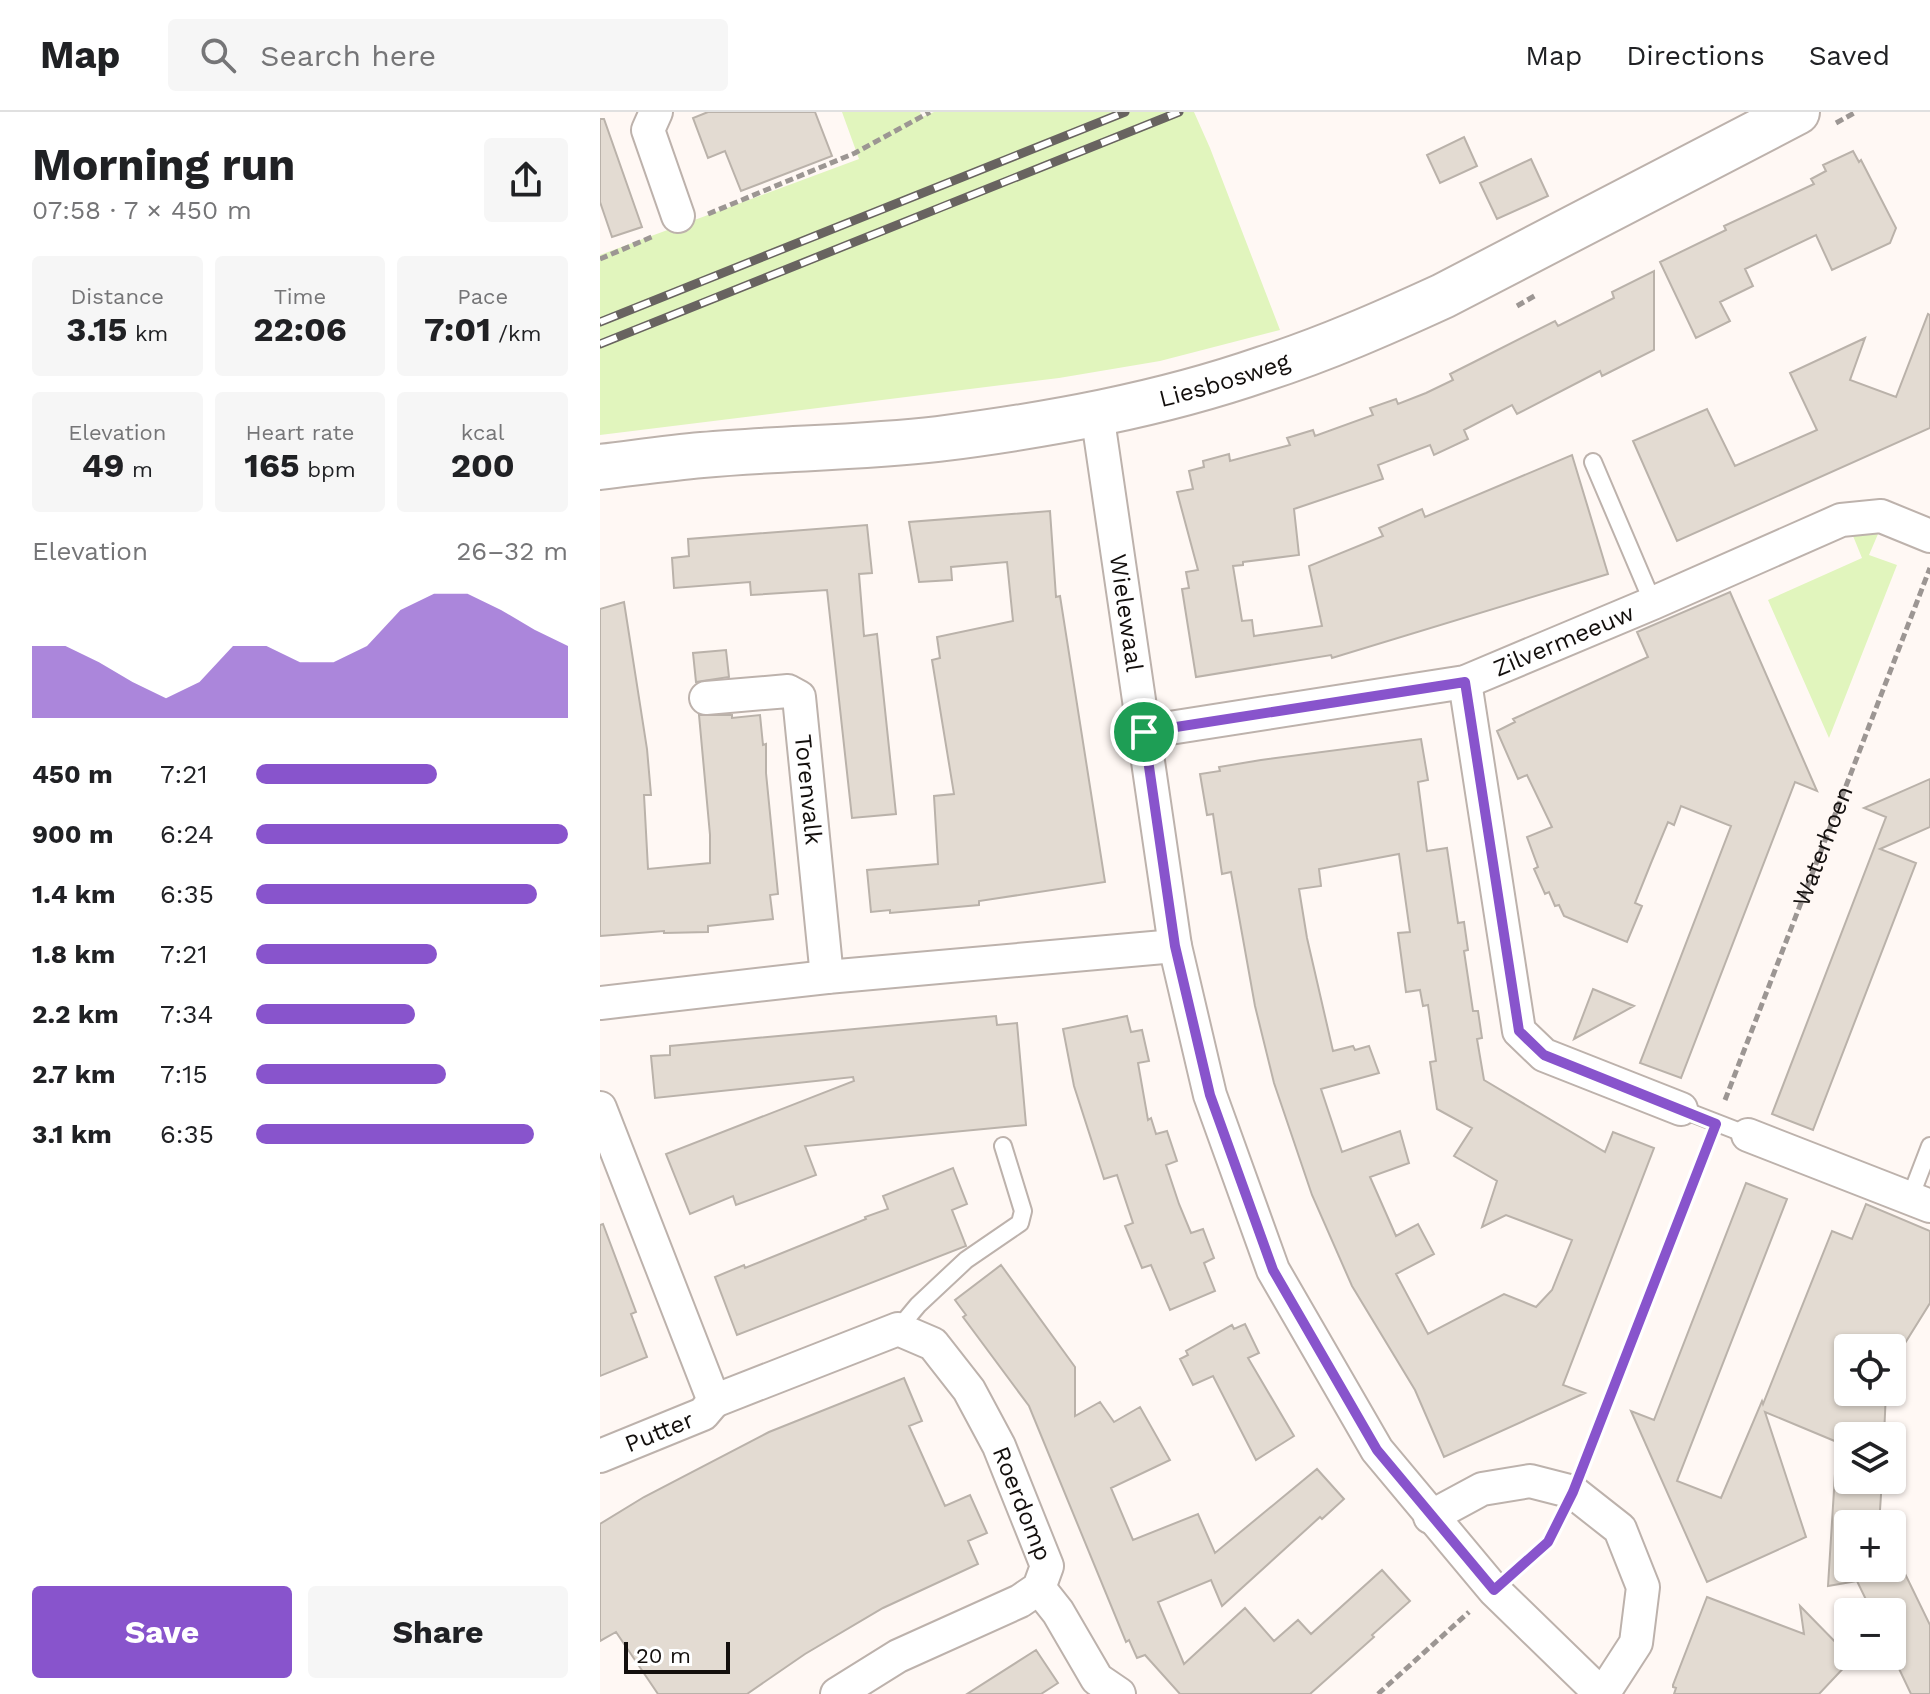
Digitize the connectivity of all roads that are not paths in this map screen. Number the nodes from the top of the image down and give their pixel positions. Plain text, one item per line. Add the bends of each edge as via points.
1 (656, 112) edge
2 (1797, 112) edge
3 (680, 222) road end
4 (1097, 413) junction
5 (1593, 462) dead end
6 (600, 467) edge
7 (1930, 536) edge
8 (1653, 603) junction
9 (1465, 682) junction
10 (706, 698) dead end
11 (1144, 732) junction
12 (1175, 946) junction
13 (827, 977) junction
14 (600, 1003) edge
15 (600, 1108) edge
16 (1681, 1109) joint
17 (1748, 1135) joint
18 (1003, 1146) dead end
19 (1930, 1146) edge
20 (1920, 1202) edge
21 (898, 1329) junction
22 (714, 1401) junction
23 (600, 1456) edge
24 (1430, 1517) junction
25 (1039, 1588) junction
26 (837, 1694) edge
27 (1119, 1694) edge
28 (1602, 1694) edge

1 - 3 street via 648,130
2 - 4 street, Liesbosweg via 1496,271 1384,323 1262,370
4 - 6 street, Liesbosweg via 935,439
4 - 11 street, Wielewaal
5 - 8 lane, Zilvermeeuw
7 - 8 street, Zilvermeeuw via 1881,516 1841,520
8 - 9 street, Zilvermeeuw
9 - 11 street, Zilvermeeuw
9 - 16 street via 1519,1031 1544,1055
10 - 13 street, Torenvalk via 788,691 799,697
11 - 12 street, Wielewaal
12 - 13 street
12 - 24 street, Wielewaal via 1210,1095 1273,1270 1377,1450
13 - 14 street
15 - 22 street
16 - 17 lane
17 - 20 street
18 - 21 lane via 1023,1211 1020,1223 966,1260
19 - 20 lane
21 - 22 street
21 - 25 street, Roerdomp via 933,1344 969,1390 999,1446 1047,1566
22 - 23 street, Putter via 703,1414
24 - 28 street, Wielewaal via 1494,1590
24 - 28 street, Wielewaal via 1482,1489 1530,1481 1573,1492 1620,1529 1643,1587 1636,1643
25 - 26 street, Roerdomp via 898,1656
25 - 27 street via 1097,1679

